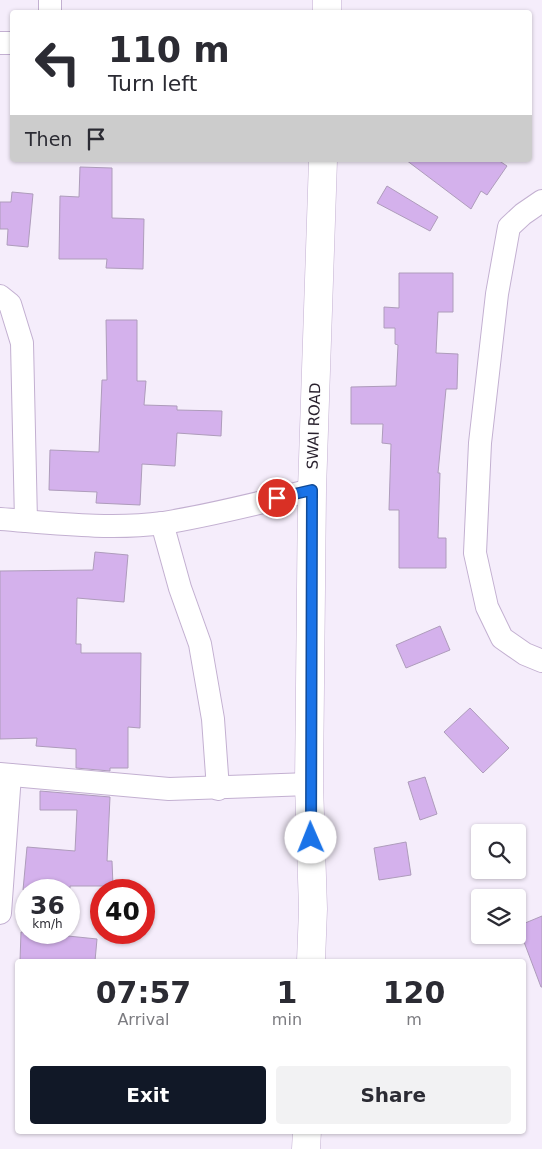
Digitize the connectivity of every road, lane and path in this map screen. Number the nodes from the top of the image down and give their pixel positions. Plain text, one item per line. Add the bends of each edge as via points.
1 (322, 162) edge
2 (542, 201) edge
3 (0, 296) edge
4 (312, 490) junction
5 (0, 519) edge
6 (26, 521) junction
7 (162, 523) junction
8 (542, 661) edge
9 (5, 775) edge
10 (310, 784) junction
11 (218, 789) junction
12 (0, 913) edge
13 (312, 959) edge
14 (307, 1134) edge
15 (306, 1149) edge

1 - 4 street, SWAI ROAD
2 - 8 street via 509,227 497,294 480,443 475,554 487,607 502,638
3 - 6 street via 10,304 22,344
4 - 7 street
4 - 10 street, SWAI ROAD
5 - 6 street
6 - 7 street via 98,525
7 - 11 street via 200,644 213,719
9 - 11 street via 169,789
9 - 12 street
10 - 11 street
10 - 13 street, SWAI ROAD
14 - 15 street

